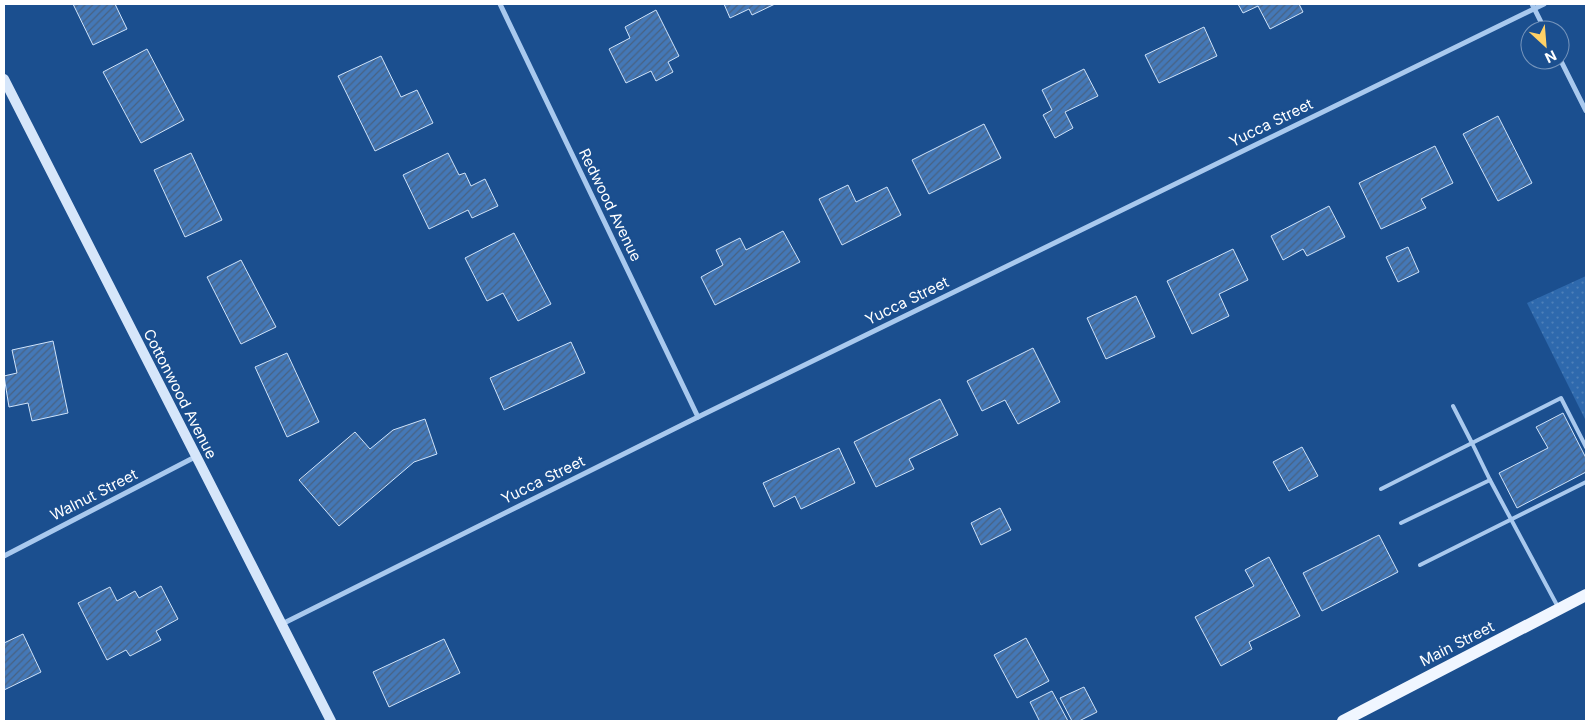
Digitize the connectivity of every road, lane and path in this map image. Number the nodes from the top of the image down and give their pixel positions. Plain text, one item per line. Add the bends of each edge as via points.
1 (500, 4) edge
2 (1544, 4) edge
3 (1533, 6) edge
4 (1540, 20) edge
5 (1565, 70) edge
6 (4, 79) edge
7 (1586, 111) edge
8 (1453, 406) dead end
9 (698, 417) junction
10 (1472, 443) junction
11 (1586, 447) edge
12 (195, 457) junction
13 (1490, 480) junction
14 (1586, 482) edge
15 (1381, 488) dead end
16 (1511, 519) junction
17 (1400, 523) dead end
18 (4, 556) edge
19 (1420, 565) dead end
20 (1586, 595) edge
21 (1559, 609) junction
22 (282, 624) junction
23 (331, 721) edge
24 (1343, 721) edge

1 - 9 street, Redwood Avenue
2 - 3 street, Yucca Street
3 - 4 street
3 - 9 street, Yucca Street
5 - 7 street
6 - 12 street, Cottonwood Avenue
8 - 10 lane
9 - 22 street, Yucca Street
10 - 11 lane via 1561,398
10 - 13 lane
10 - 15 lane
12 - 18 street, Walnut Street
12 - 22 street, Cottonwood Avenue
13 - 16 lane
13 - 17 lane
14 - 16 lane
16 - 19 lane
16 - 21 lane
20 - 21 main road, Main Street
21 - 24 main road, Main Street
22 - 23 street, Cottonwood Avenue

